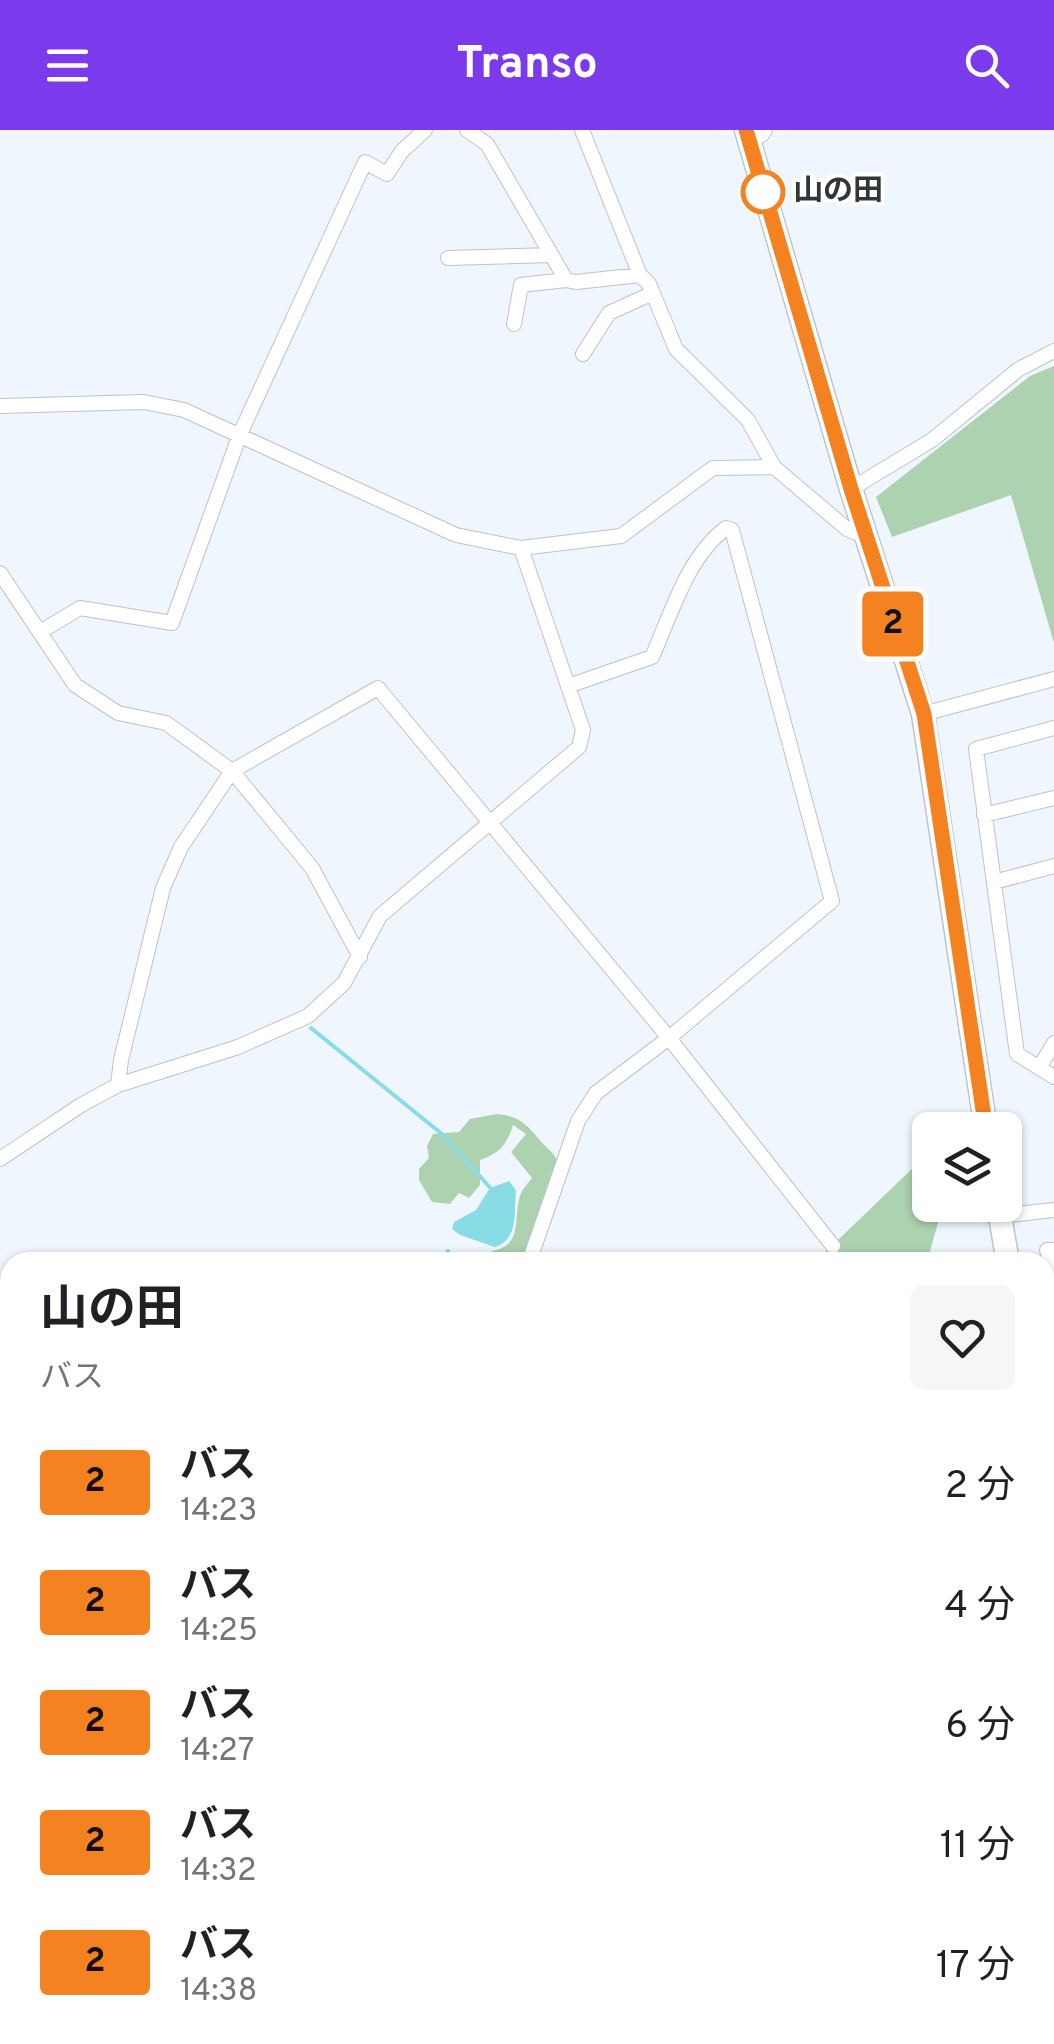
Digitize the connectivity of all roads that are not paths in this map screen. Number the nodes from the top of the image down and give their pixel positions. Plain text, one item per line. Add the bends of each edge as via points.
1 (425, 130) edge
2 (467, 130) edge
3 (582, 130) edge
4 (753, 133) edge
5 (552, 255) junction
6 (448, 258) dead end
7 (640, 274) junction
8 (566, 280) junction
9 (653, 293) junction
10 (514, 324) dead end
11 (1054, 351) edge
12 (583, 354) dead end
13 (0, 406) edge
14 (240, 434) junction
15 (774, 467) junction
16 (851, 489) junction
17 (866, 536) junction
18 (521, 548) junction
19 (0, 572) edge
20 (40, 632) junction
21 (1054, 678) edge
22 (568, 686) junction
23 (924, 714) junction
24 (1054, 728) edge
25 (232, 771) junction
26 (1054, 798) edge
27 (984, 815) junction
28 (488, 821) junction
29 (1054, 866) edge
30 (994, 882) junction
31 (360, 957) junction
32 (669, 1038) junction
33 (1054, 1043) edge
34 (1039, 1068) junction
35 (1054, 1077) edge
36 (118, 1085) junction
37 (983, 1112) edge
38 (0, 1159) edge
39 (1054, 1210) edge
40 (1022, 1211) edge
41 (1000, 1222) edge
42 (833, 1246) dead end
43 (533, 1252) edge
44 (1006, 1252) edge

1 - 14 street via 388,174 365,162
2 - 5 street via 487,144
3 - 7 street
4 - 16 highway
5 - 6 street
5 - 8 street
7 - 8 street
7 - 9 street
8 - 10 street via 521,285
9 - 12 street via 609,312
9 - 15 street via 676,349 748,420
11 - 16 street via 1019,369 932,440
13 - 14 street via 144,402 184,410
14 - 18 street via 456,534
14 - 20 street via 172,622 80,608
15 - 17 street via 847,530
15 - 18 street via 712,468 620,536
16 - 17 highway
17 - 23 highway
18 - 22 street
19 - 20 street
20 - 25 street via 75,684 118,713 166,723
21 - 23 street
22 - 28 street via 583,730 580,747
22 - 32 street via 652,657 701,554 720,532 732,530 832,901
23 - 37 highway
24 - 27 street via 976,749
25 - 28 street via 378,688
25 - 31 street via 312,868
25 - 36 street via 163,888
26 - 27 street
27 - 30 street
28 - 31 street via 380,916
28 - 32 street
29 - 30 street
30 - 34 street via 1017,1054
31 - 36 street via 344,983 308,1016 238,1047
32 - 42 street
32 - 43 street via 585,1106
33 - 34 street
34 - 35 street
36 - 38 street
39 - 40 street
41 - 44 highway

